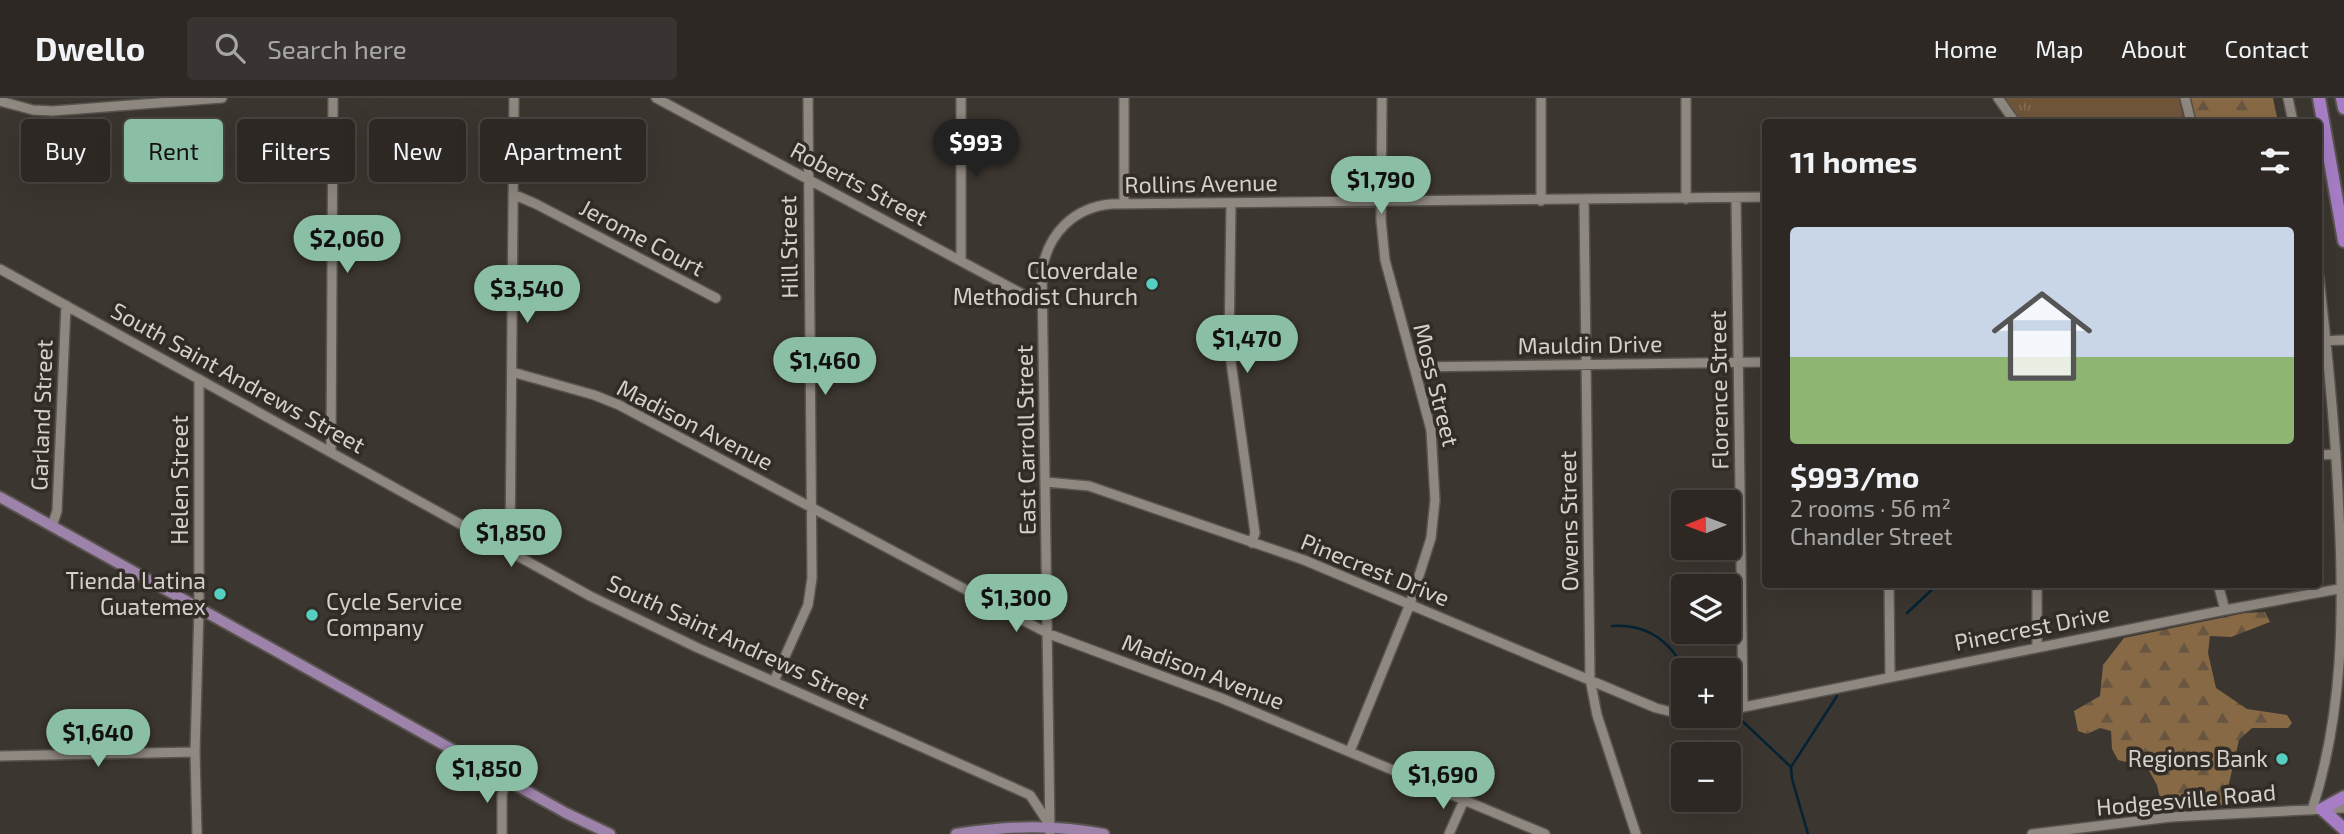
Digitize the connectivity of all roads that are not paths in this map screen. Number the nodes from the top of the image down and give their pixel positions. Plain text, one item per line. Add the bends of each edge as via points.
1 (222, 98) edge
2 (333, 98) edge
3 (514, 98) edge
4 (656, 98) edge
5 (808, 98) edge
6 (961, 98) edge
7 (1124, 98) edge
8 (1382, 98) edge
9 (1541, 98) edge
10 (1686, 98) edge
11 (1998, 98) edge
12 (2185, 98) edge
13 (2288, 98) edge
14 (2319, 98) edge
15 (2342, 98) edge
16 (0, 101) edge
17 (2344, 108) edge
18 (2013, 119) edge
19 (2190, 119) edge
20 (2292, 119) edge
21 (807, 179) junction
22 (513, 194) junction
23 (1736, 198) junction
24 (1762, 198) edge
25 (1686, 199) junction
26 (1584, 200) junction
27 (1382, 201) junction
28 (1541, 201) junction
29 (1231, 203) junction
30 (1124, 204) junction
31 (2344, 241) edge
32 (961, 260) junction
33 (0, 269) edge
34 (716, 298) dead end
35 (66, 305) junction
36 (1043, 305) junction
37 (2344, 340) edge
38 (2323, 341) edge
39 (1738, 362) junction
40 (1762, 362) edge
41 (1586, 364) junction
42 (1415, 367) junction
43 (512, 372) junction
44 (199, 379) junction
45 (331, 451) junction
46 (2336, 454) junction
47 (2322, 455) edge
48 (1046, 482) junction
49 (0, 497) edge
50 (811, 508) junction
51 (52, 526) junction
52 (1252, 543) junction
53 (510, 551) junction
54 (1889, 588) edge
55 (2036, 588) edge
56 (2219, 588) edge
57 (2343, 588) edge
58 (1410, 604) junction
59 (199, 608) junction
60 (2225, 610) junction
61 (1049, 634) junction
62 (2037, 647) junction
63 (1890, 676) junction
64 (1590, 680) junction
65 (774, 681) junction
66 (1743, 707) joint
67 (1671, 712) edge
68 (1350, 751) junction
69 (195, 752) junction
70 (0, 757) edge
71 (506, 779) junction
72 (2344, 797) edge
73 (1464, 800) junction
74 (2344, 808) edge
75 (2317, 810) junction
76 (2344, 829) edge
77 (1050, 830) edge
78 (197, 834) edge
79 (502, 834) edge
80 (610, 834) edge
81 (956, 834) edge
82 (1104, 834) edge
83 (1449, 834) edge
84 (1545, 834) edge
85 (1636, 834) edge
86 (2032, 834) edge

1 - 16 street via 52,111
2 - 45 street
3 - 22 street
4 - 21 street, Roberts Street
5 - 21 street, Hill Street
6 - 32 street
7 - 30 street
8 - 27 street, Moss Street
9 - 28 street
10 - 25 street
11 - 18 street
12 - 19 street
13 - 20 street
14 - 31 highway
15 - 17 highway
21 - 32 street, Roberts Street
21 - 50 street, Hill Street
22 - 34 street, Jerome Court
22 - 43 street
23 - 24 street, Rollins Avenue
23 - 25 street, Rollins Avenue
23 - 39 street, Florence Street
25 - 26 street, Rollins Avenue
26 - 28 street, Rollins Avenue
26 - 41 street, Owens Street
27 - 28 street, Rollins Avenue
27 - 29 street, Rollins Avenue
27 - 42 street, Moss Street via 1385,260
29 - 30 street, Rollins Avenue
29 - 52 street via 1230,348 1255,533
30 - 36 street, Rollins Avenue via 1093,207 1060,229 1044,262
32 - 36 street, Roberts Street
33 - 35 street, South Saint Andrews Street
35 - 44 street, South Saint Andrews Street
35 - 51 street, Garland Street via 57,511
36 - 48 street, East Carroll Street
37 - 38 street
38 - 46 street
39 - 40 street, Mauldin Drive
39 - 41 street, Mauldin Drive
39 - 66 street, Florence Street
41 - 42 street, Mauldin Drive
41 - 64 street, Owens Street
42 - 58 street, Moss Street via 1431,430 1435,500 1430,538
43 - 50 street, Madison Avenue via 619,405
43 - 53 street
44 - 45 street, South Saint Andrews Street
44 - 59 street, Helen Street
45 - 53 street, South Saint Andrews Street
46 - 47 street
46 - 57 street
48 - 52 street, Pinecrest Drive via 1089,486
48 - 61 street, East Carroll Street
49 - 51 main road
50 - 61 street, Madison Avenue
50 - 65 street, Hill Street via 811,593
51 - 59 main road
52 - 58 street, Pinecrest Drive
53 - 65 street, South Saint Andrews Street via 643,622
54 - 63 street
55 - 62 street
56 - 60 street
57 - 60 street, Pinecrest Drive
57 - 75 street via 2340,677
58 - 64 street, Pinecrest Drive
58 - 68 street, Moss Street
59 - 69 street, Helen Street
59 - 71 main road
60 - 62 street, Pinecrest Drive
61 - 68 street, Madison Avenue
61 - 77 street, East Carroll Street
62 - 63 street, Pinecrest Drive
63 - 66 street, Pinecrest Drive
64 - 67 street, Pinecrest Drive
64 - 85 street, Owens Street
65 - 77 street, South Saint Andrews Street via 1030,795
68 - 73 street, Madison Avenue
69 - 70 street
69 - 78 street, Helen Street
71 - 79 street
71 - 80 main road
72 - 75 highway
73 - 83 street
73 - 84 street, Madison Avenue
74 - 75 street, Hodgesville Road
75 - 76 highway
75 - 86 street, Hodgesville Road via 2171,817
77 - 81 main road via 1010,827
77 - 82 main road

